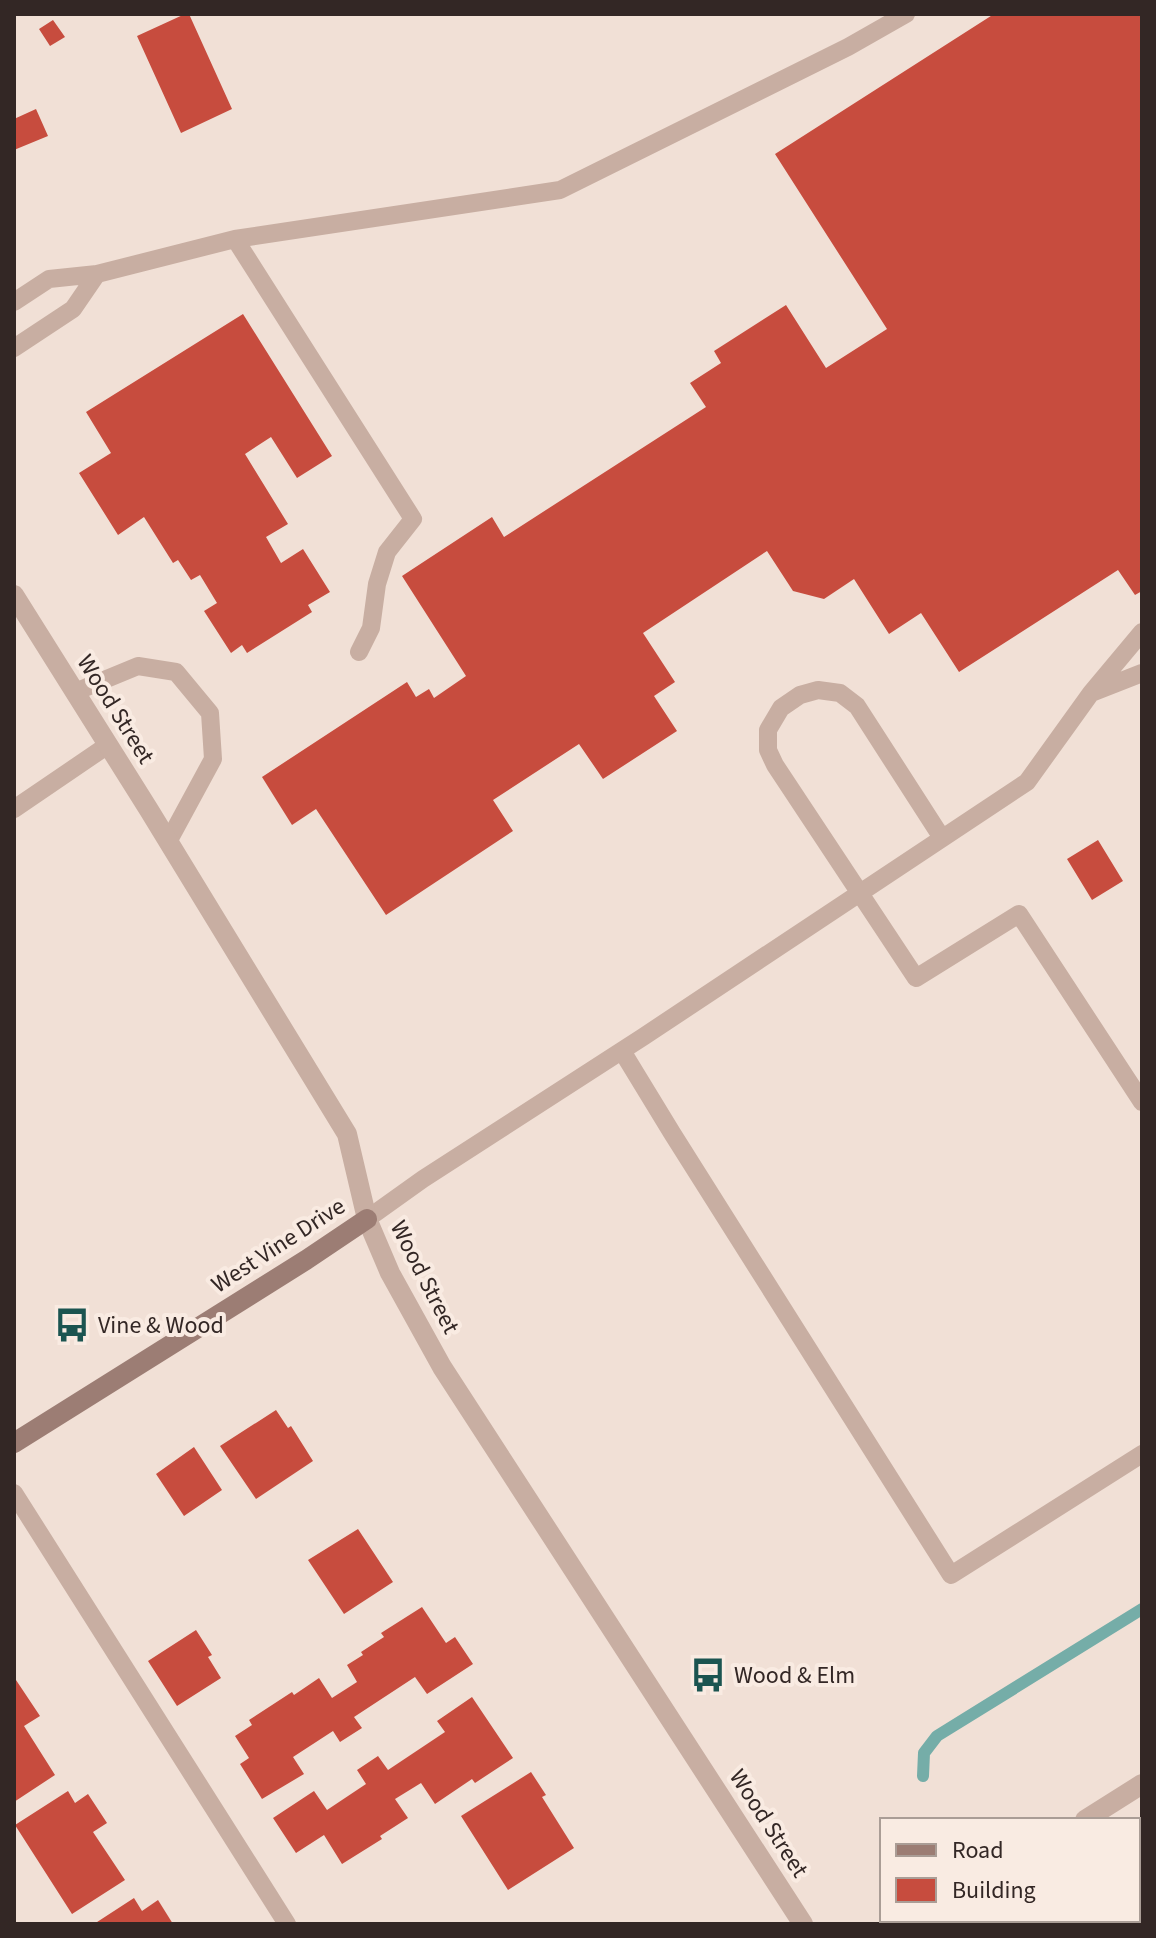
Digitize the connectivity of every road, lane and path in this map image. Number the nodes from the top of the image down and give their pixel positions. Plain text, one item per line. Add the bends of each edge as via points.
1 (906, 14) edge
2 (235, 239) junction
3 (97, 274) junction
4 (14, 302) edge
5 (14, 348) edge
6 (14, 595) edge
7 (1142, 632) edge
8 (359, 652) dead end
9 (1142, 673) edge
10 (75, 692) junction
11 (1091, 693) junction
12 (108, 745) junction
13 (14, 809) edge
14 (942, 838) junction
15 (168, 842) junction
16 (859, 893) junction
17 (622, 1051) junction
18 (1142, 1102) edge
19 (367, 1219) junction
20 (14, 1443) edge
21 (1142, 1454) edge
22 (14, 1493) edge
23 (1142, 1784) edge
24 (1088, 1818) edge
25 (287, 1924) edge
26 (803, 1924) edge

1 - 2 lane via 560,190
2 - 3 lane
2 - 8 lane via 413,519 387,552 371,628
3 - 4 lane via 49,279
3 - 5 lane via 73,309
6 - 10 street, Wood Street
7 - 11 lane
9 - 11 lane
10 - 12 street, Wood Street
10 - 15 lane via 138,666 176,672 210,713 213,759
11 - 14 lane via 1027,782
12 - 13 lane
12 - 15 street, Wood Street
14 - 16 lane
14 - 16 lane via 857,706 840,693 818,690 800,695 781,708 768,730 768,750
15 - 19 street, Wood Street via 347,1134
16 - 17 lane
16 - 18 lane via 916,978 1019,914
17 - 19 lane
17 - 21 lane via 951,1575
19 - 20 street, West Vine Drive
19 - 26 street, Wood Street via 442,1367
22 - 25 lane
23 - 24 street

